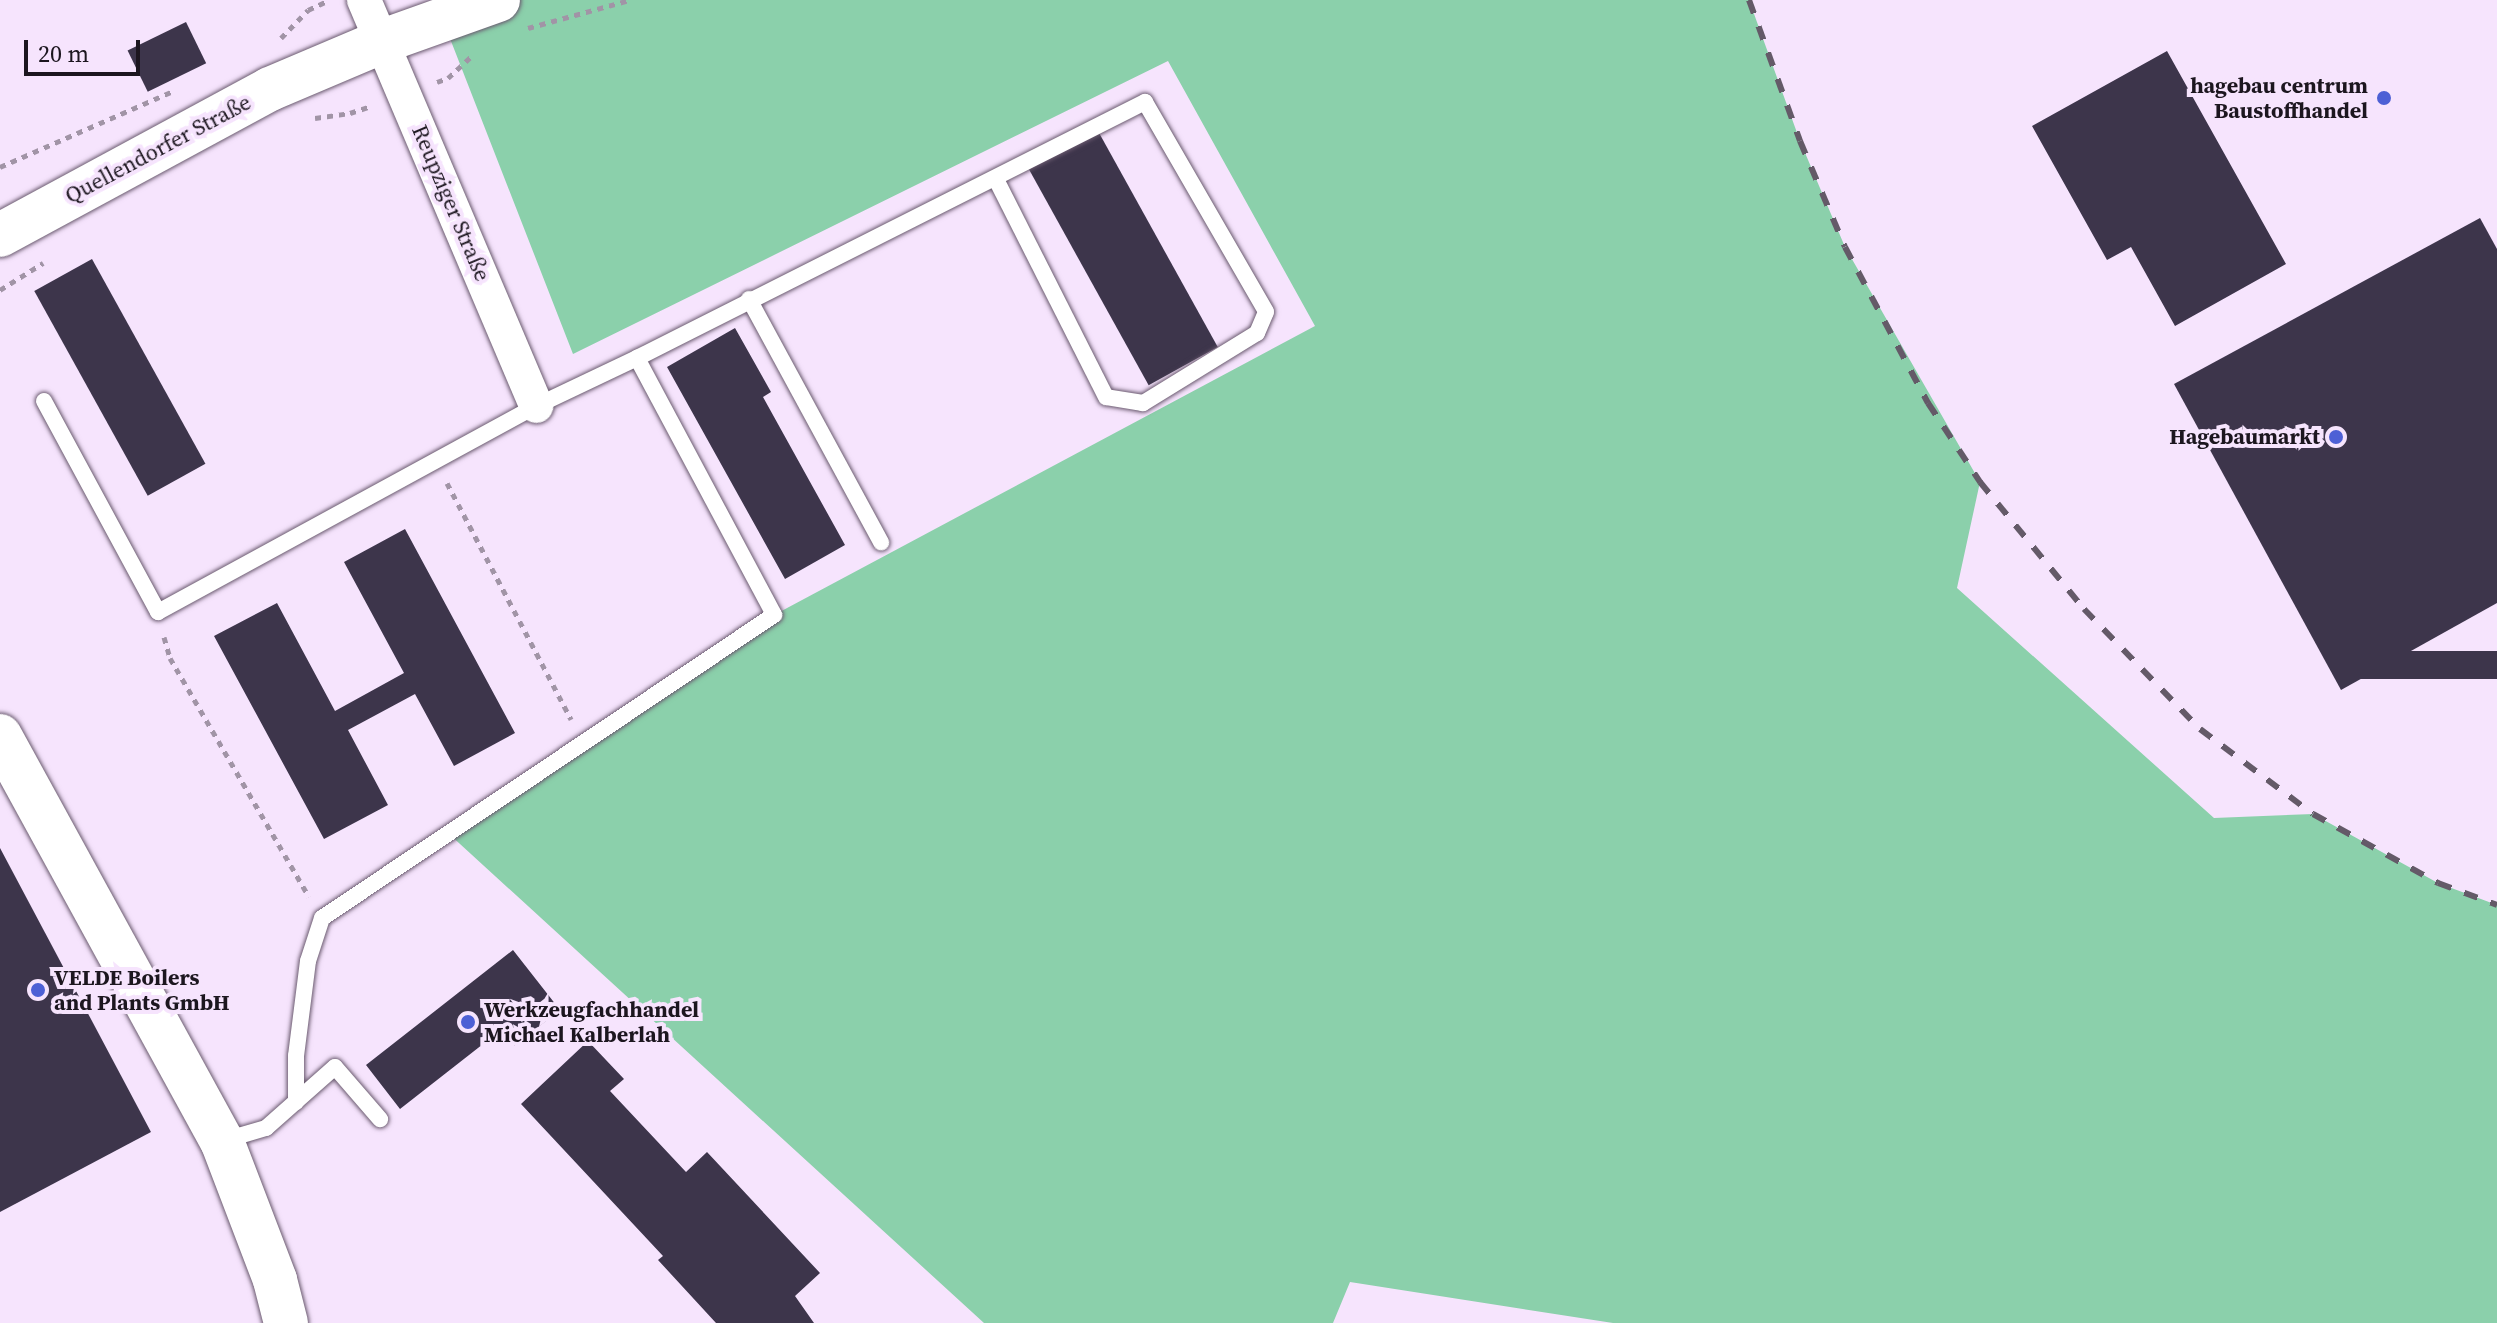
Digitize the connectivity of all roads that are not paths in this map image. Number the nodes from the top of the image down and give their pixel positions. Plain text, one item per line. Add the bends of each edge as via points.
1 (364, 0) edge
2 (508, 16) edge
3 (383, 41) junction
4 (996, 179) junction
5 (0, 235) edge
6 (749, 299) junction
7 (637, 358) junction
8 (44, 401) dead end
9 (536, 406) junction
10 (881, 542) dead end
11 (0, 736) edge
12 (296, 1102) junction
13 (380, 1119) dead end
14 (222, 1141) junction
15 (286, 1323) edge

1 - 3 street, Reupziger Straße
2 - 3 main road, Quellendorfer Straße
3 - 5 main road, Quellendorfer Straße via 270,89
3 - 9 street, Reupziger Straße
4 - 4 lane via 1145,102 1266,312 1257,333 1143,403 1106,397
4 - 6 lane
6 - 7 lane
6 - 10 lane
7 - 9 lane
7 - 12 lane via 774,615 322,918 308,961
8 - 9 lane via 158,612
11 - 14 main road
12 - 13 lane via 335,1067
12 - 14 lane via 266,1128
14 - 15 main road

